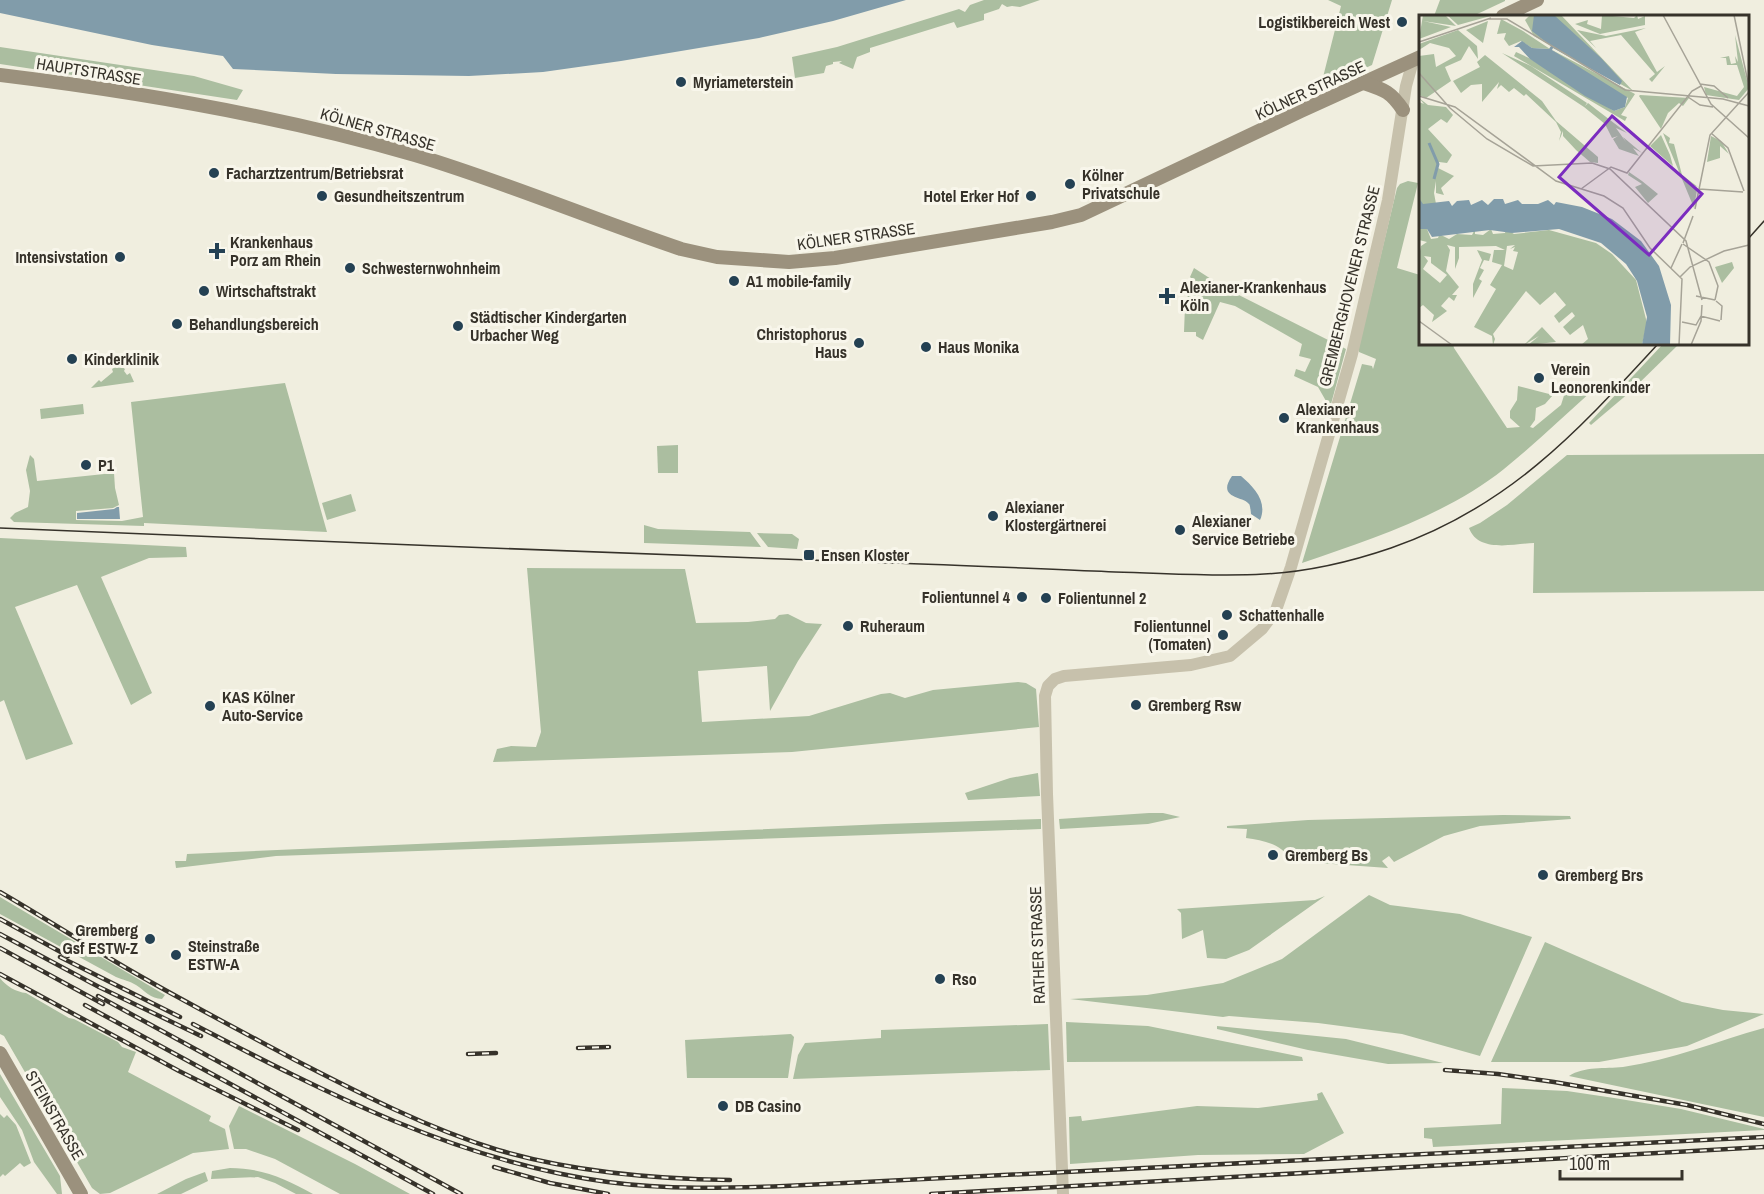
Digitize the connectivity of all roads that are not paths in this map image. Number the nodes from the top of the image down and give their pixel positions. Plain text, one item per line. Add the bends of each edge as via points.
1 (1537, 0) edge
2 (1505, 15) edge
3 (1417, 59) edge
4 (0, 75) edge
5 (1365, 83) junction
6 (174, 101) joint
7 (1403, 110) junction
8 (1045, 696) joint
9 (0, 1053) edge
10 (70, 1175) junction
11 (68, 1194) edge
12 (81, 1194) edge
13 (1064, 1194) edge

1 - 2 main road
3 - 5 main road, KÖLNER STRASSE
3 - 7 street, GREMBERGHOVENER STRASSE
4 - 6 main road, HAUPTSTRASSE
5 - 6 main road, KÖLNER STRASSE via 1081,215 835,258 789,262 717,257 681,249 417,156 309,127
5 - 7 main road via 1385,90
7 - 8 street, GREMBERGHOVENER STRASSE via 1388,200 1352,354 1276,610 1262,629 1230,656 1191,665 1064,676 1048,686
8 - 13 street, RATHER STRASSE
9 - 10 main road, STEINSTRASSE
10 - 11 main road
10 - 12 main road, STEINSTRASSE

